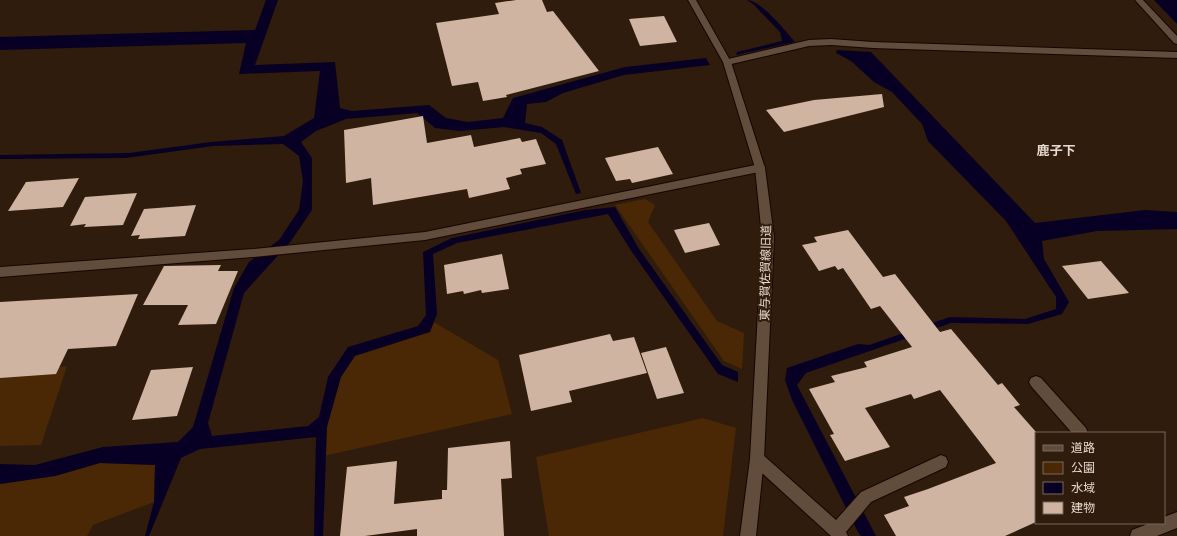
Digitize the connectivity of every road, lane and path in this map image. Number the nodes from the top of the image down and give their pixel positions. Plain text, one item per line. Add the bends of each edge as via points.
1 (692, 0) edge
2 (1139, 0) edge
3 (1177, 41) edge
4 (1177, 55) edge
5 (727, 62) junction
6 (760, 168) junction
7 (0, 272) edge
8 (1036, 382) dead end
9 (1080, 432) edge
10 (757, 459) junction
11 (941, 462) dead end
12 (1177, 520) edge
13 (1165, 524) edge
14 (1160, 525) edge
15 (840, 530) edge
16 (748, 536) edge
17 (1138, 536) edge

1 - 5 street, 東与賀佐賀線旧道
2 - 3 street
4 - 5 street via 831,42 809,43
5 - 6 street, 東与賀佐賀線旧道
6 - 7 street via 425,236 290,250
6 - 10 street, 東与賀佐賀線旧道 via 768,237
8 - 9 street
10 - 15 street
10 - 16 street, 東与賀佐賀線旧道
11 - 15 street via 866,497
12 - 13 street
14 - 17 street

